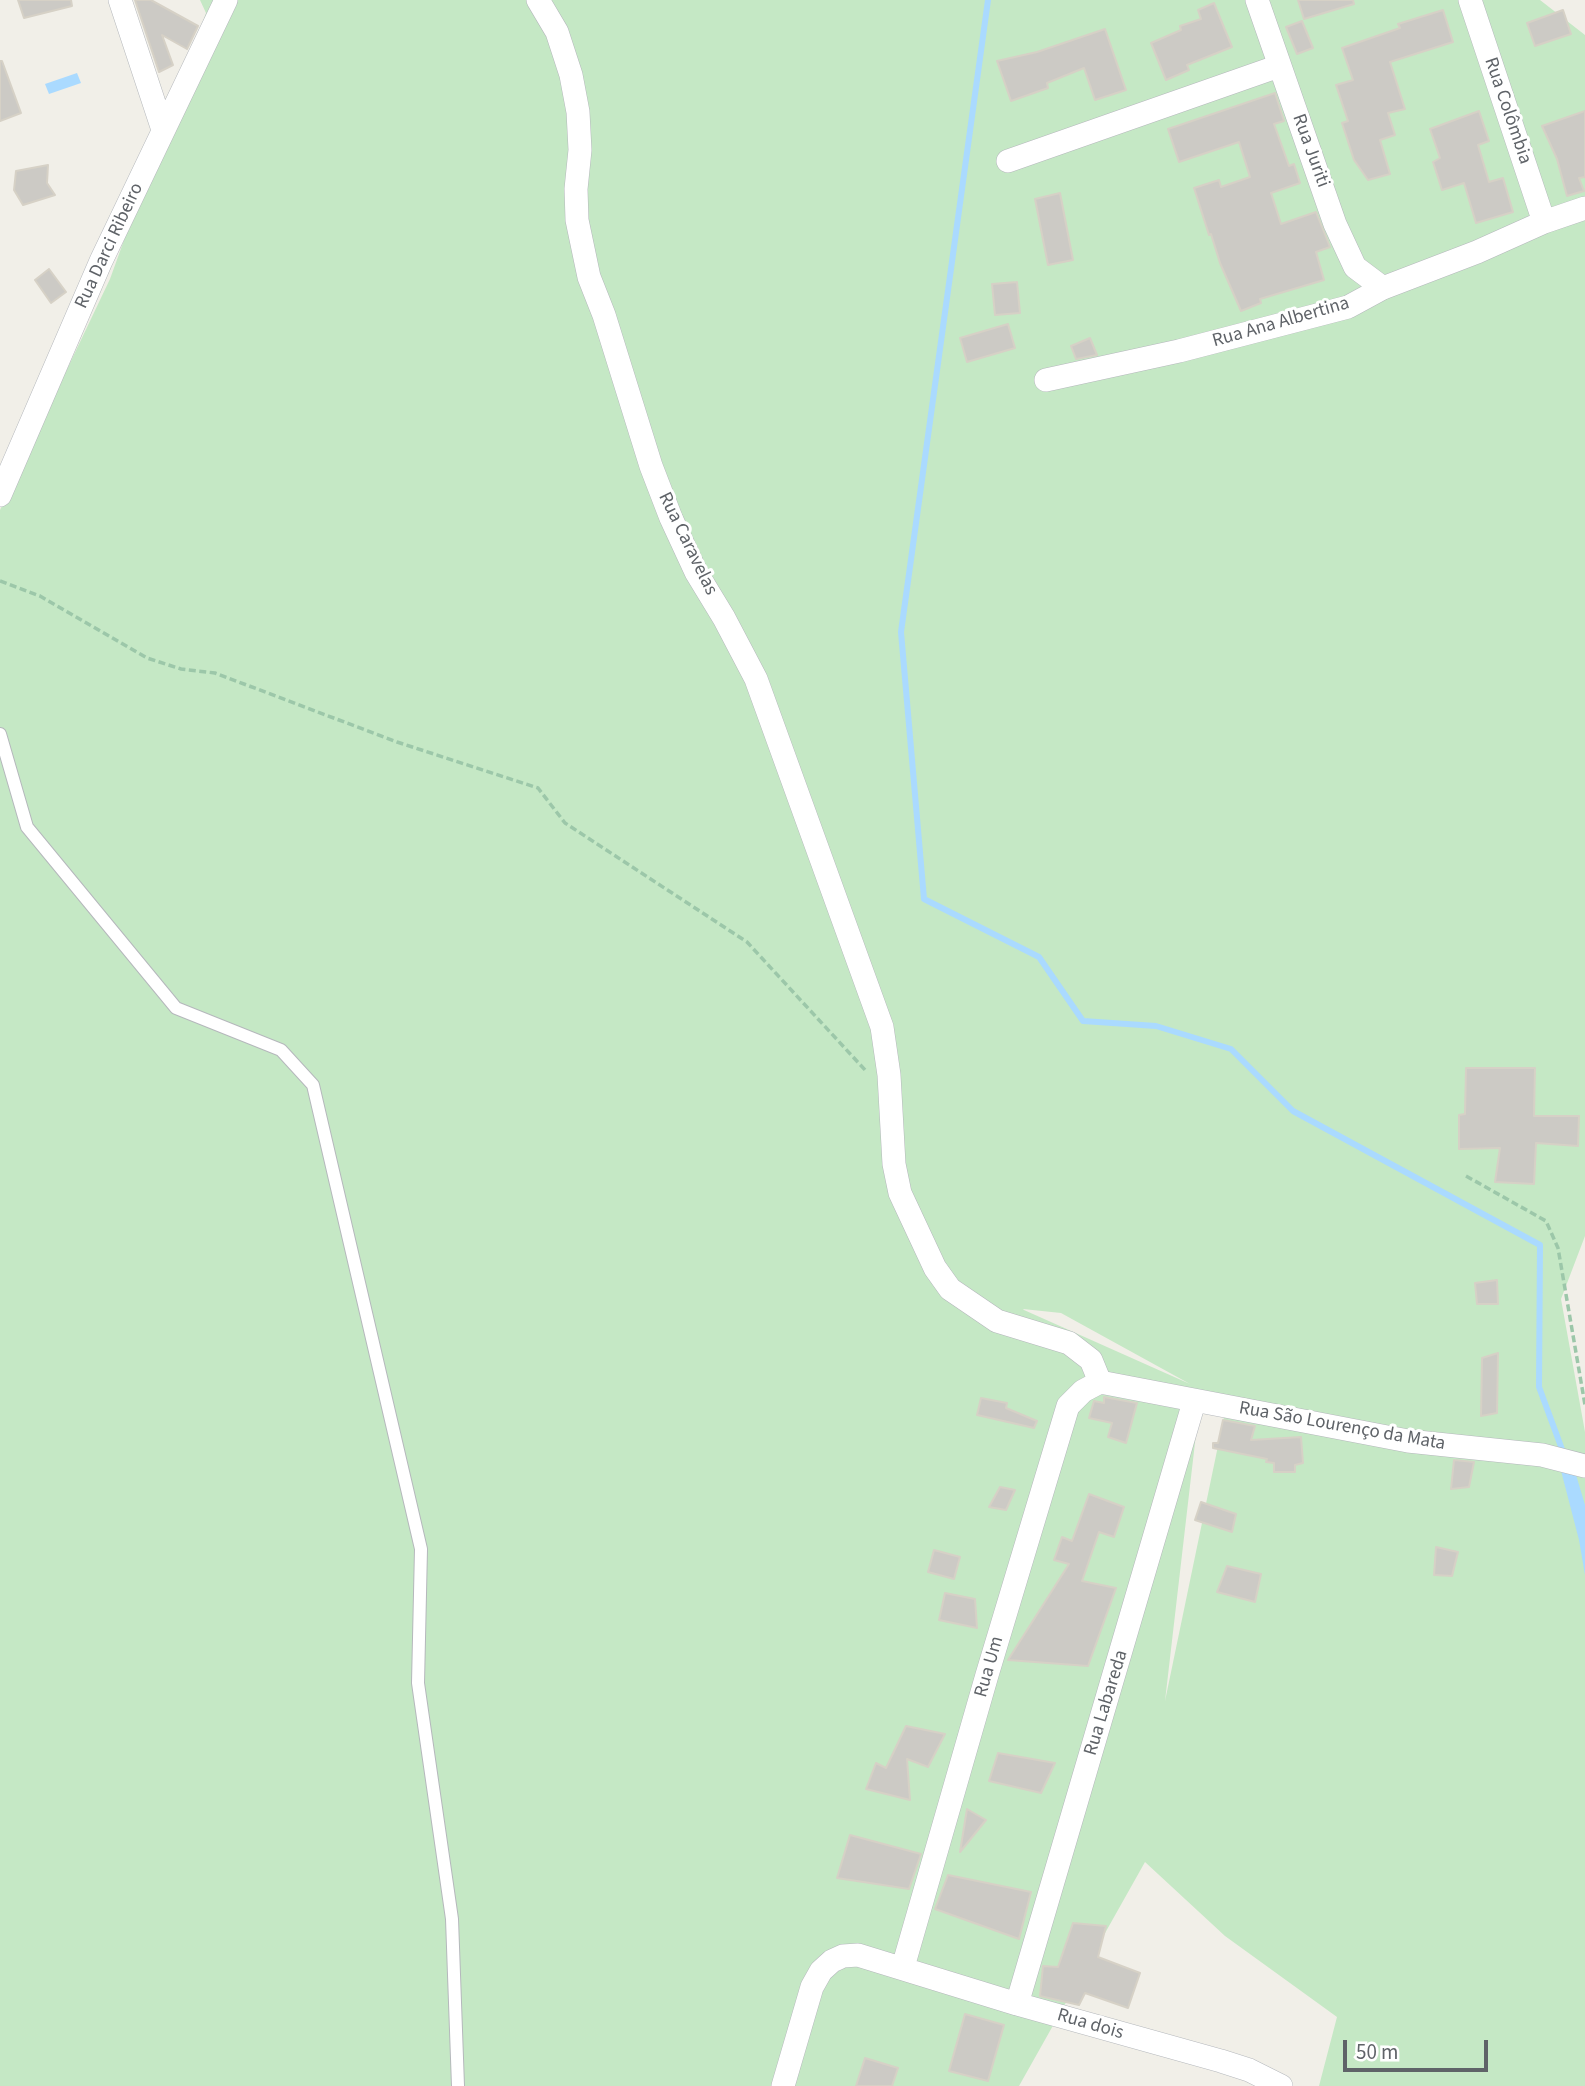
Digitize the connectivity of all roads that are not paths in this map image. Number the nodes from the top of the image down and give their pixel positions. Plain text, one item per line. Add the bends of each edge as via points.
1 (120, 0) edge
2 (226, 0) edge
3 (538, 0) edge
4 (1258, 0) edge
5 (1470, 0) edge
6 (1279, 66) junction
7 (163, 130) junction
8 (1008, 161) dead end
9 (1585, 208) edge
10 (1544, 222) junction
11 (1383, 288) junction
12 (1046, 380) dead end
13 (0, 495) edge
14 (0, 734) edge
15 (1100, 1382) junction
16 (1194, 1402) junction
17 (1585, 1466) edge
18 (904, 1968) junction
19 (1017, 2004) junction
20 (1279, 2084) edge
21 (458, 2086) edge
22 (783, 2086) edge

1 - 7 street
2 - 7 street, Rua Darci Ribeiro
3 - 15 street, Rua Caravelas via 557,32 576,99 580,150 577,220 589,277 671,518 756,678 882,1027 900,1194 934,1268 950,1289 997,1321 1069,1343 1091,1360
4 - 6 street, Rua Juriti
5 - 10 street, Rua Colômbia
6 - 8 street
6 - 11 street, Rua Juriti via 1355,267
7 - 13 street, Rua Darci Ribeiro
9 - 10 street, Rua Ana Albertina
10 - 11 street, Rua Ana Albertina
11 - 12 street, Rua Ana Albertina via 1323,315
14 - 21 lane via 27,827 176,1008 281,1050 313,1085 421,1549 418,1683 452,1919
15 - 16 street, Rua São Lourenço da Mata
15 - 18 street, Rua Um via 1074,1397 1068,1406
16 - 17 street, Rua São Lourenço da Mata via 1408,1441 1542,1455
16 - 19 street, Rua Labareda
18 - 19 street, Rua dois
18 - 22 street, Rua dois via 858,1955 832,1961 821,1971 812,1987
19 - 20 street, Rua dois via 1221,2061

